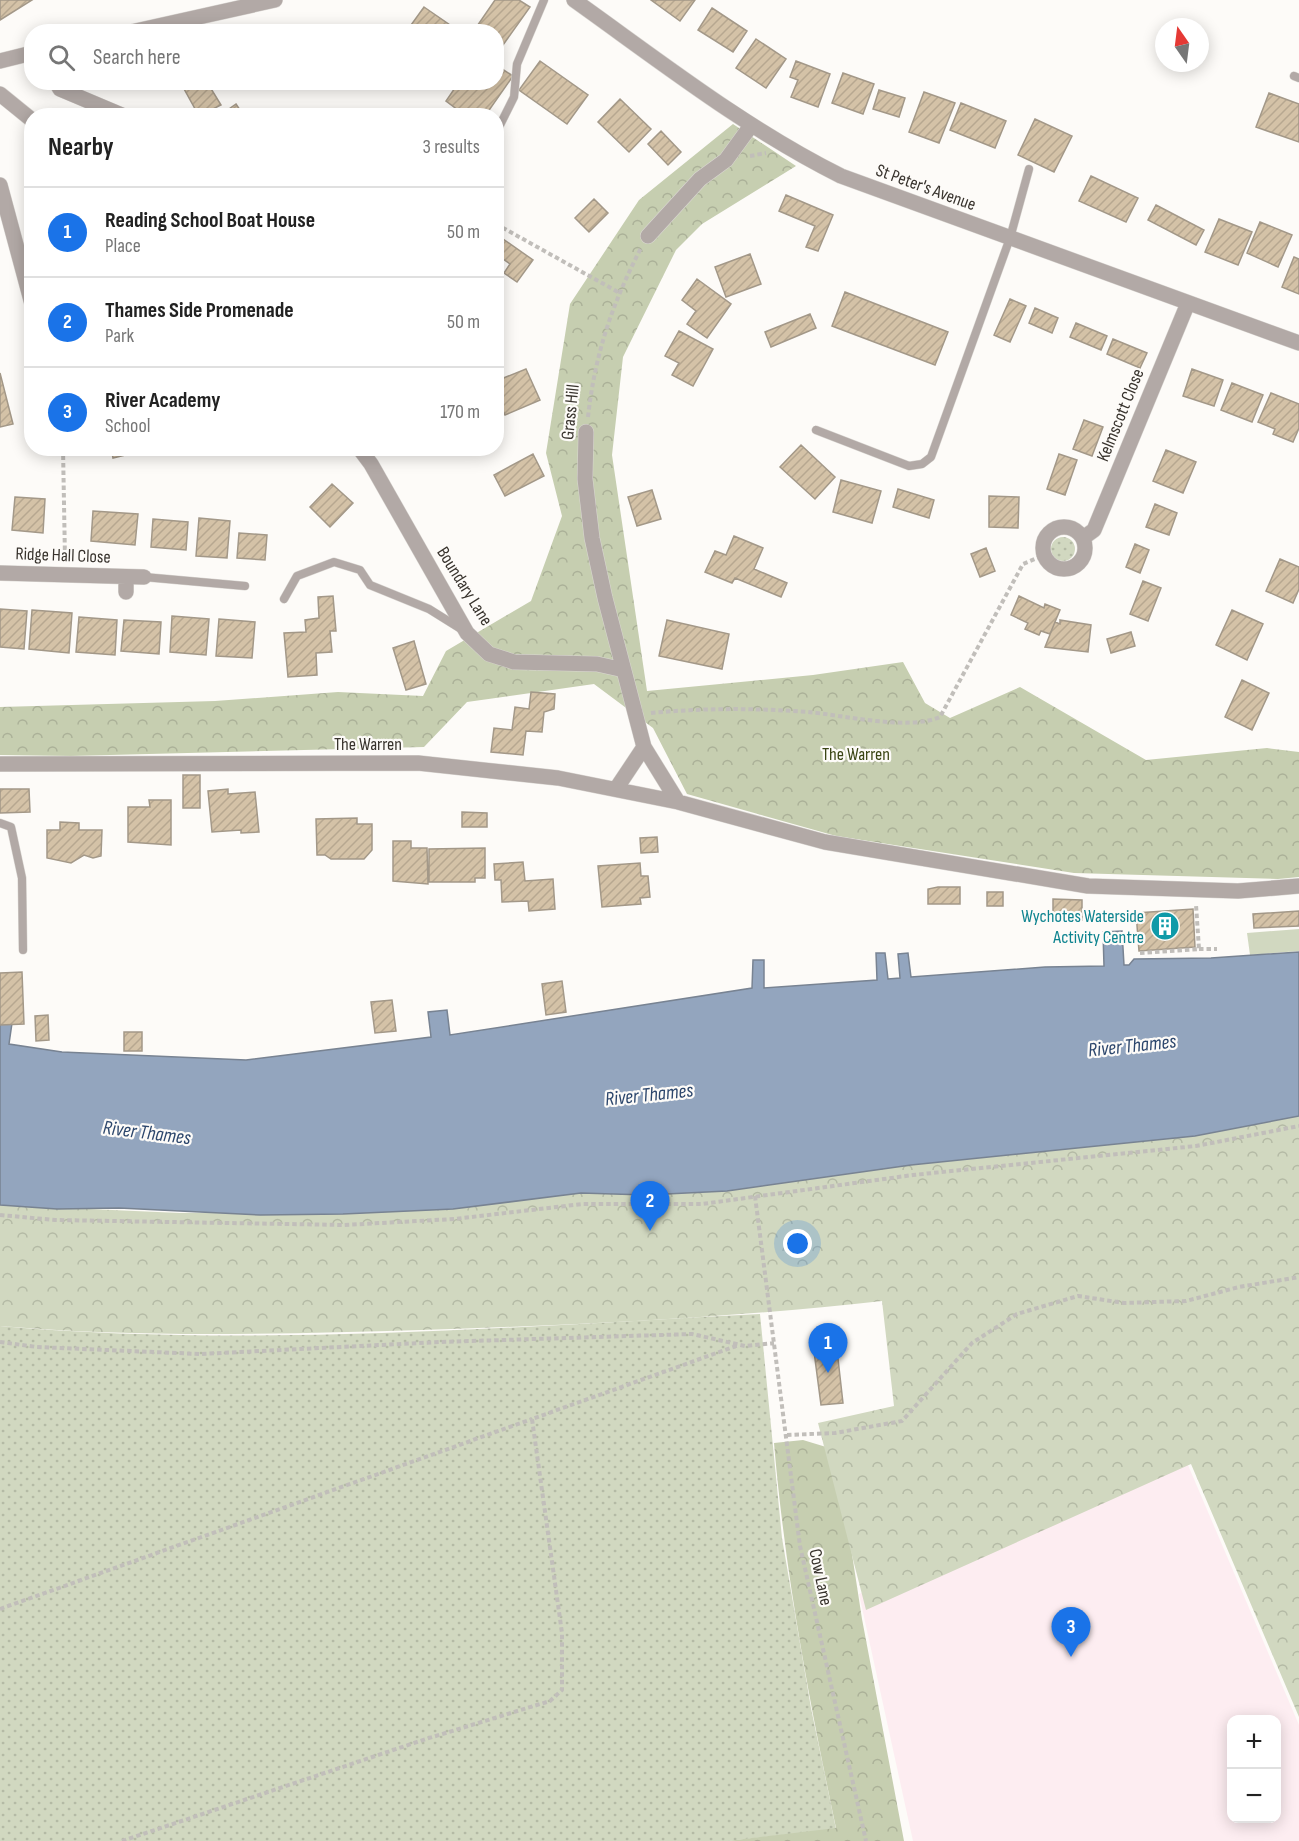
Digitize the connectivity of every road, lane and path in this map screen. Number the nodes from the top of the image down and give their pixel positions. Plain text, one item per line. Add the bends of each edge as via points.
1 (275, 0) edge
2 (544, 0) edge
3 (574, 0) edge
4 (167, 24) edge
5 (24, 55) edge
6 (0, 61) edge
7 (62, 90) edge
8 (0, 94) edge
9 (105, 108) edge
10 (24, 114) edge
11 (504, 117) edge
12 (750, 126) junction
13 (788, 150) junction
14 (726, 160) junction
15 (1029, 169) dead end
16 (0, 185) edge
17 (504, 228) edge
18 (648, 236) joint
19 (1010, 238) junction
20 (24, 274) edge
21 (618, 292) junction
22 (1188, 303) junction
23 (1299, 343) edge
24 (816, 430) dead end
25 (586, 432) joint
26 (63, 456) edge
27 (365, 456) edge
28 (1083, 538) junction
29 (1044, 555) junction
30 (0, 573) edge
31 (66, 575) junction
32 (144, 577) joint
33 (245, 586) dead end
34 (284, 599) dead end
35 (467, 633) junction
36 (624, 670) junction
37 (635, 715) junction
38 (644, 747) junction
39 (0, 764) edge
40 (616, 789) junction
41 (678, 802) junction
42 (0, 823) edge
43 (1299, 886) edge
44 (1196, 905) dead end
45 (1217, 948) dead end
46 (22, 950) dead end
47 (1199, 950) junction
48 (1140, 953) dead end
49 (1299, 1126) edge
50 (755, 1196) junction
51 (0, 1215) edge
52 (1299, 1277) edge
53 (0, 1342) edge
54 (774, 1343) junction
55 (739, 1345) junction
56 (532, 1419) junction
57 (788, 1435) junction
58 (0, 1609) edge
59 (122, 1841) edge
60 (866, 1841) edge

1 - 4 street
2 - 11 lane via 517,64 514,97
3 - 12 street, St Peter's Avenue
5 - 6 street
7 - 9 street
8 - 10 street
12 - 13 street, St Peter's Avenue
12 - 14 street
13 - 14 path
13 - 19 street, St Peter's Avenue via 840,176
14 - 18 street via 700,179
15 - 19 lane
16 - 20 street
17 - 21 path
18 - 21 path, Grass Hill
19 - 22 street, St Peter's Avenue
19 - 24 lane via 932,457 909,466
21 - 25 path, Grass Hill via 592,384
22 - 23 street, St Peter's Avenue
22 - 28 street, Kelmscott Close via 1094,530
25 - 36 street, Grass Hill via 585,479 592,538
26 - 31 path
27 - 35 street, Boundary Lane
28 - 29 street via 1073,529 1053,531 1045,541
28 - 29 street, Kelmscott Close via 1083,558 1072,567 1059,568
29 - 37 path via 1023,564 940,717 931,722 705,708
30 - 31 street, Ridge Hall Close
31 - 32 street, Ridge Hall Close via 126,584
32 - 33 lane, Ridge Hall Close
34 - 35 lane via 297,576 334,562 360,570 370,585 429,609
35 - 36 street, Boundary Lane via 489,654 514,662 597,664
36 - 37 street, Grass Hill
37 - 38 street, Grass Hill
38 - 40 street
38 - 41 street, Grass Hill
39 - 40 street, The Warren via 418,763 558,778
40 - 41 street, The Warren
41 - 43 street, The Warren via 825,842 1088,886 1238,891
42 - 46 lane via 11,827 20,868
44 - 47 path
45 - 47 path
47 - 48 path
49 - 50 path via 1196,1146 913,1175
50 - 51 path via 702,1203 582,1204 454,1219 344,1225 55,1220
50 - 54 path, Cow Lane
52 - 57 path via 1186,1301 1124,1303 1078,1296 1017,1314 972,1343 902,1420 835,1433
53 - 55 path via 200,1354 692,1334
54 - 55 path
54 - 57 path, Cow Lane
55 - 56 path
56 - 58 path
56 - 59 path via 562,1633 562,1690 550,1701
57 - 60 path, Cow Lane via 800,1546

